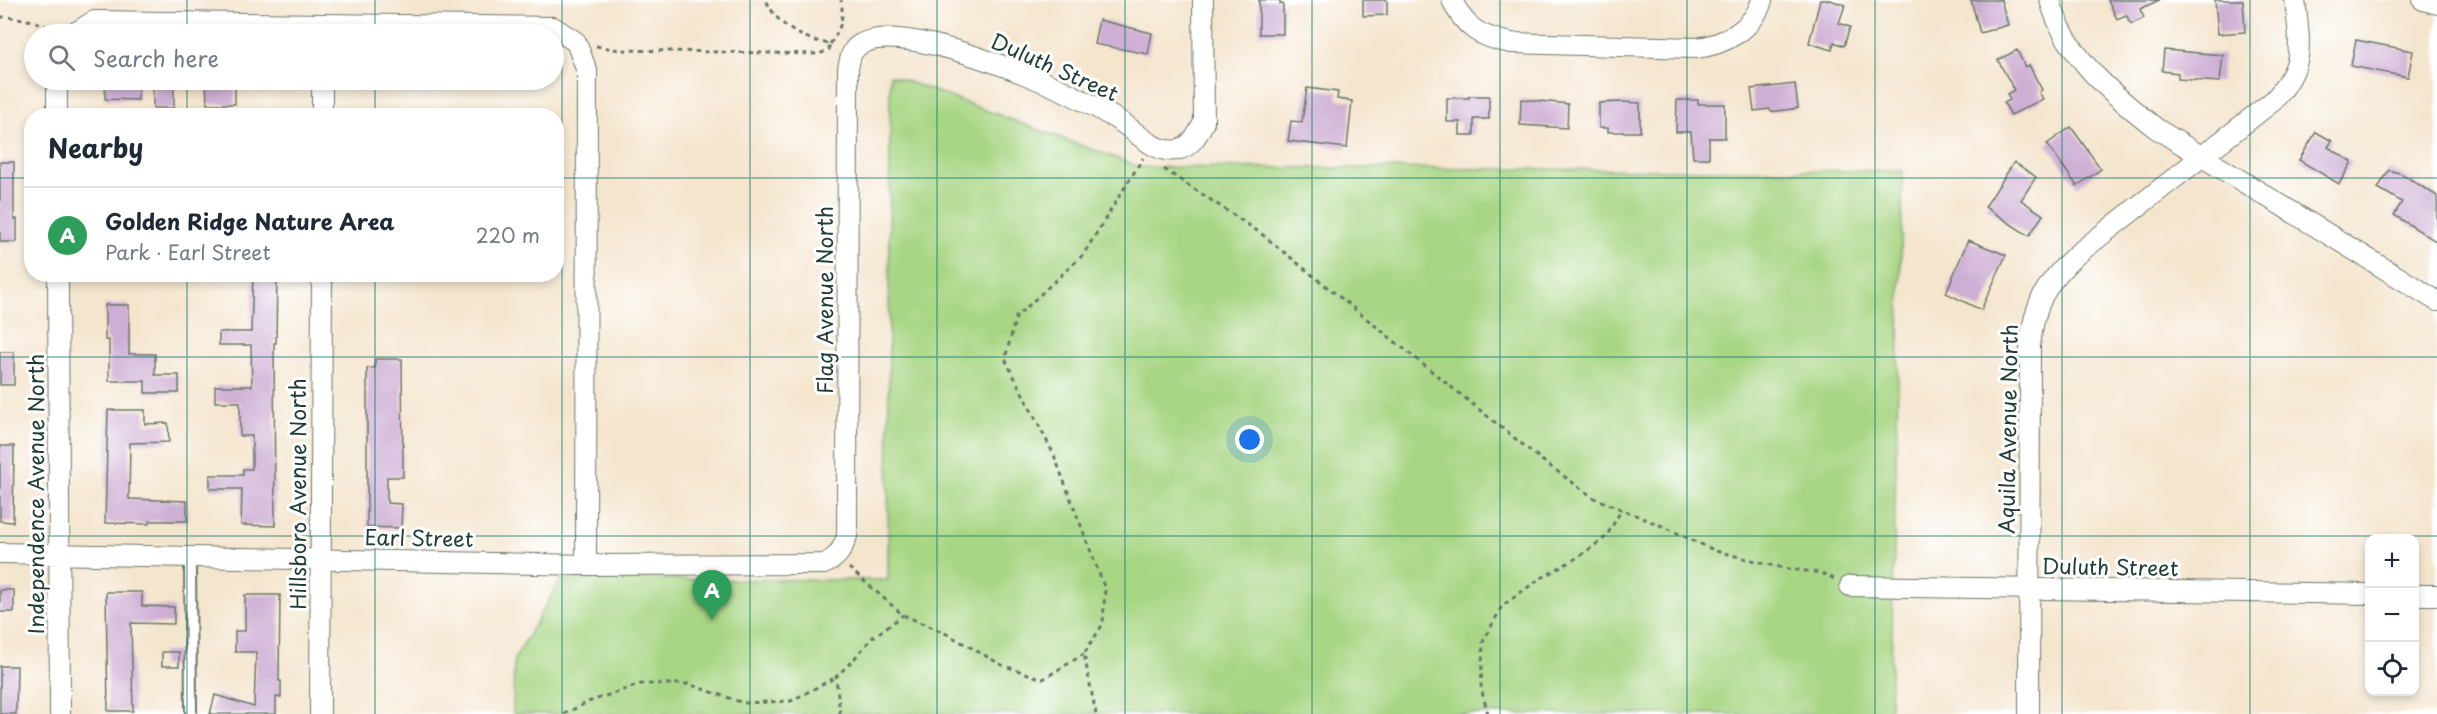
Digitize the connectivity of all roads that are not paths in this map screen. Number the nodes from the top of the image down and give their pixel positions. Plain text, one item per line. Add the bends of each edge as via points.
1 (1203, 0) edge
2 (1452, 0) edge
3 (1762, 0) edge
4 (2050, 0) edge
5 (2295, 0) edge
6 (2423, 0) edge
7 (2437, 4) edge
8 (89, 24) edge
9 (170, 24) edge
10 (564, 34) edge
11 (861, 44) joint
12 (57, 90) edge
13 (322, 90) edge
14 (57, 108) edge
15 (322, 108) edge
16 (2202, 157) junction
17 (58, 282) edge
18 (322, 282) edge
19 (2437, 301) edge
20 (0, 553) edge
21 (58, 554) junction
22 (190, 557) junction
23 (321, 559) junction
24 (843, 560) joint
25 (586, 565) junction
26 (1850, 586) road end
27 (2028, 589) junction
28 (2365, 594) edge
29 (2419, 595) edge
30 (2437, 595) edge
31 (60, 714) edge
32 (191, 714) edge
33 (320, 714) edge
34 (2029, 714) edge

1 - 11 street, Duluth Street via 1204,122 1197,137 1175,151 1146,154 1112,117 1020,72 907,40 881,38
2 - 3 street via 1475,31 1511,44 1696,48 1712,46 1740,31
4 - 16 street via 2072,45 2094,76 2157,129
5 - 16 street, Aquila Avenue North via 2300,50 2288,85
6 - 7 street
8 - 9 street
10 - 25 street via 576,42 587,71
11 - 24 street, Flag Avenue North via 850,54 848,69 847,536
12 - 14 street
13 - 15 street
16 - 19 street
16 - 27 street, Aquila Avenue North via 2076,255 2042,294 2032,319 2030,346
17 - 21 street, Independence Avenue North
18 - 23 street, Hillsboro Avenue North
20 - 21 street, Earl Street
21 - 22 street, Earl Street
21 - 31 street, Independence Avenue North
22 - 23 street, Earl Street
22 - 32 lane
23 - 25 street, Earl Street
23 - 33 street, Hillsboro Avenue North
24 - 25 street, Earl Street via 812,565
26 - 27 street, Duluth Street
27 - 28 street, Duluth Street
27 - 34 street, Aquila Avenue North
29 - 30 street

